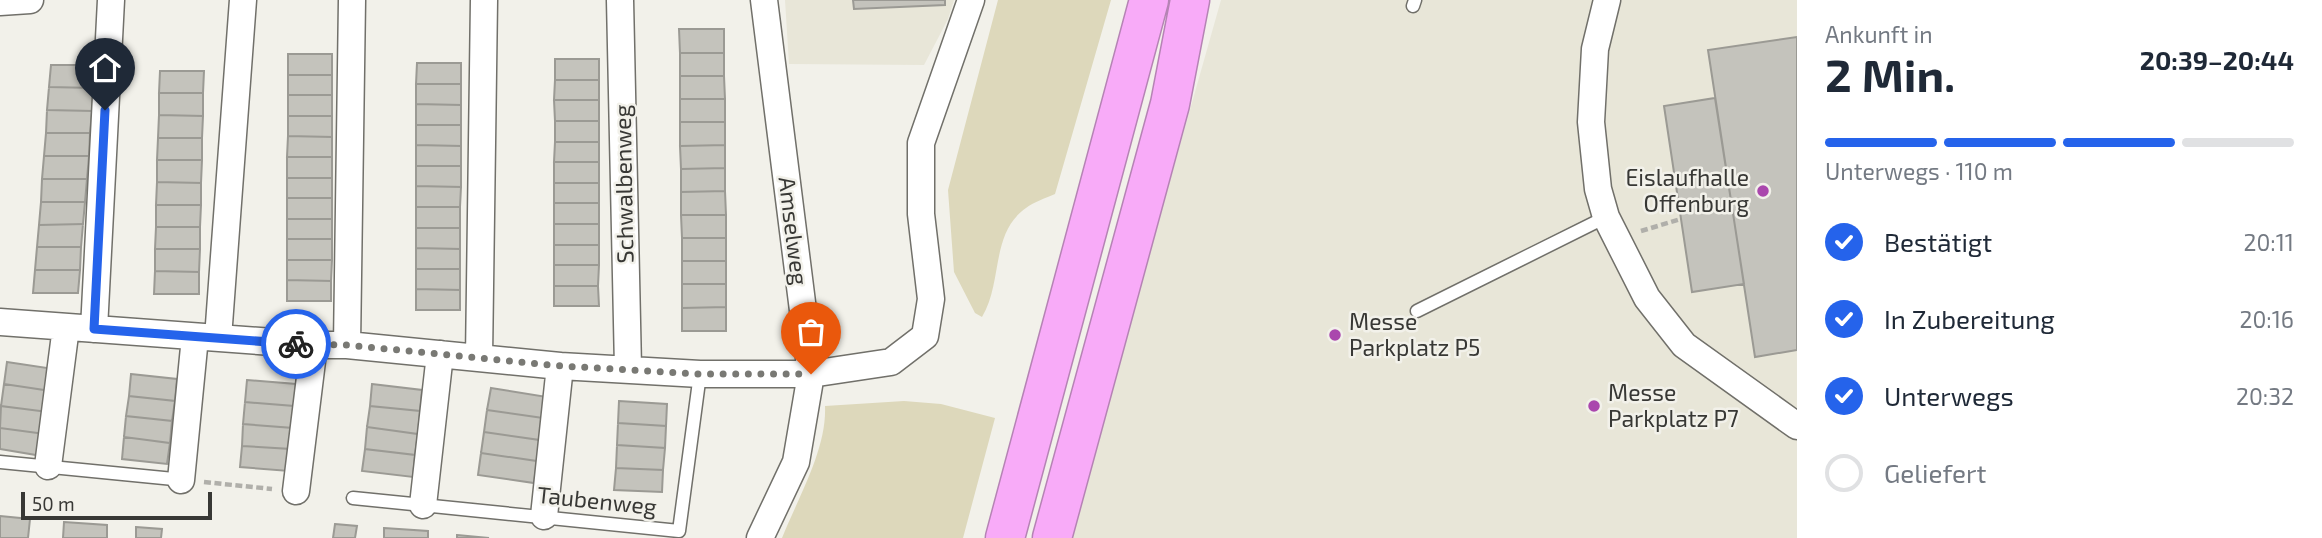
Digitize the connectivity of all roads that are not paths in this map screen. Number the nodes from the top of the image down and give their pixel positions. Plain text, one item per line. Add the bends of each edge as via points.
1 (30, 0) edge
2 (111, 0) edge
3 (243, 0) edge
4 (352, 0) edge
5 (484, 0) edge
6 (620, 0) edge
7 (764, 0) edge
8 (971, 0) edge
9 (1149, 0) edge
10 (1190, 0) edge
11 (1607, 0) edge
12 (0, 2) edge
13 (1611, 227) junction
14 (1417, 311) dead end
15 (0, 322) edge
16 (66, 327) junction
17 (94, 329) junction
18 (207, 337) junction
19 (314, 345) junction
20 (347, 345) junction
21 (440, 355) junction
22 (478, 358) junction
23 (561, 366) junction
24 (628, 368) junction
25 (700, 374) junction
26 (811, 374) junction
27 (1797, 426) edge
28 (0, 461) edge
29 (48, 466) junction
30 (183, 480) joint
31 (296, 491) dead end
32 (353, 498) dead end
33 (423, 505) junction
34 (544, 516) junction
35 (760, 538) edge
36 (1005, 538) edge
37 (1052, 538) edge

1 - 12 street
2 - 17 street
3 - 18 street
4 - 20 street
5 - 22 street
6 - 24 street, Schwalbenweg
7 - 26 street, Amselweg
8 - 26 street via 921,143 921,214 931,299 925,336 891,362
9 - 36 highway
10 - 37 highway via 1170,104
11 - 13 street via 1595,49 1591,122 1598,189
13 - 14 lane
13 - 27 street via 1647,298 1684,345
15 - 16 street
16 - 17 street
16 - 29 street
17 - 18 street
18 - 19 street
18 - 30 street
19 - 20 street
19 - 31 street
20 - 21 street
21 - 22 street
21 - 33 street
22 - 23 street
23 - 24 street
23 - 34 street
24 - 25 street
25 - 26 street
25 - 34 lane, Taubenweg via 679,531
26 - 35 street, Amselweg via 796,462
28 - 29 lane
29 - 30 lane
32 - 33 lane, Taubenweg
33 - 34 lane, Taubenweg

